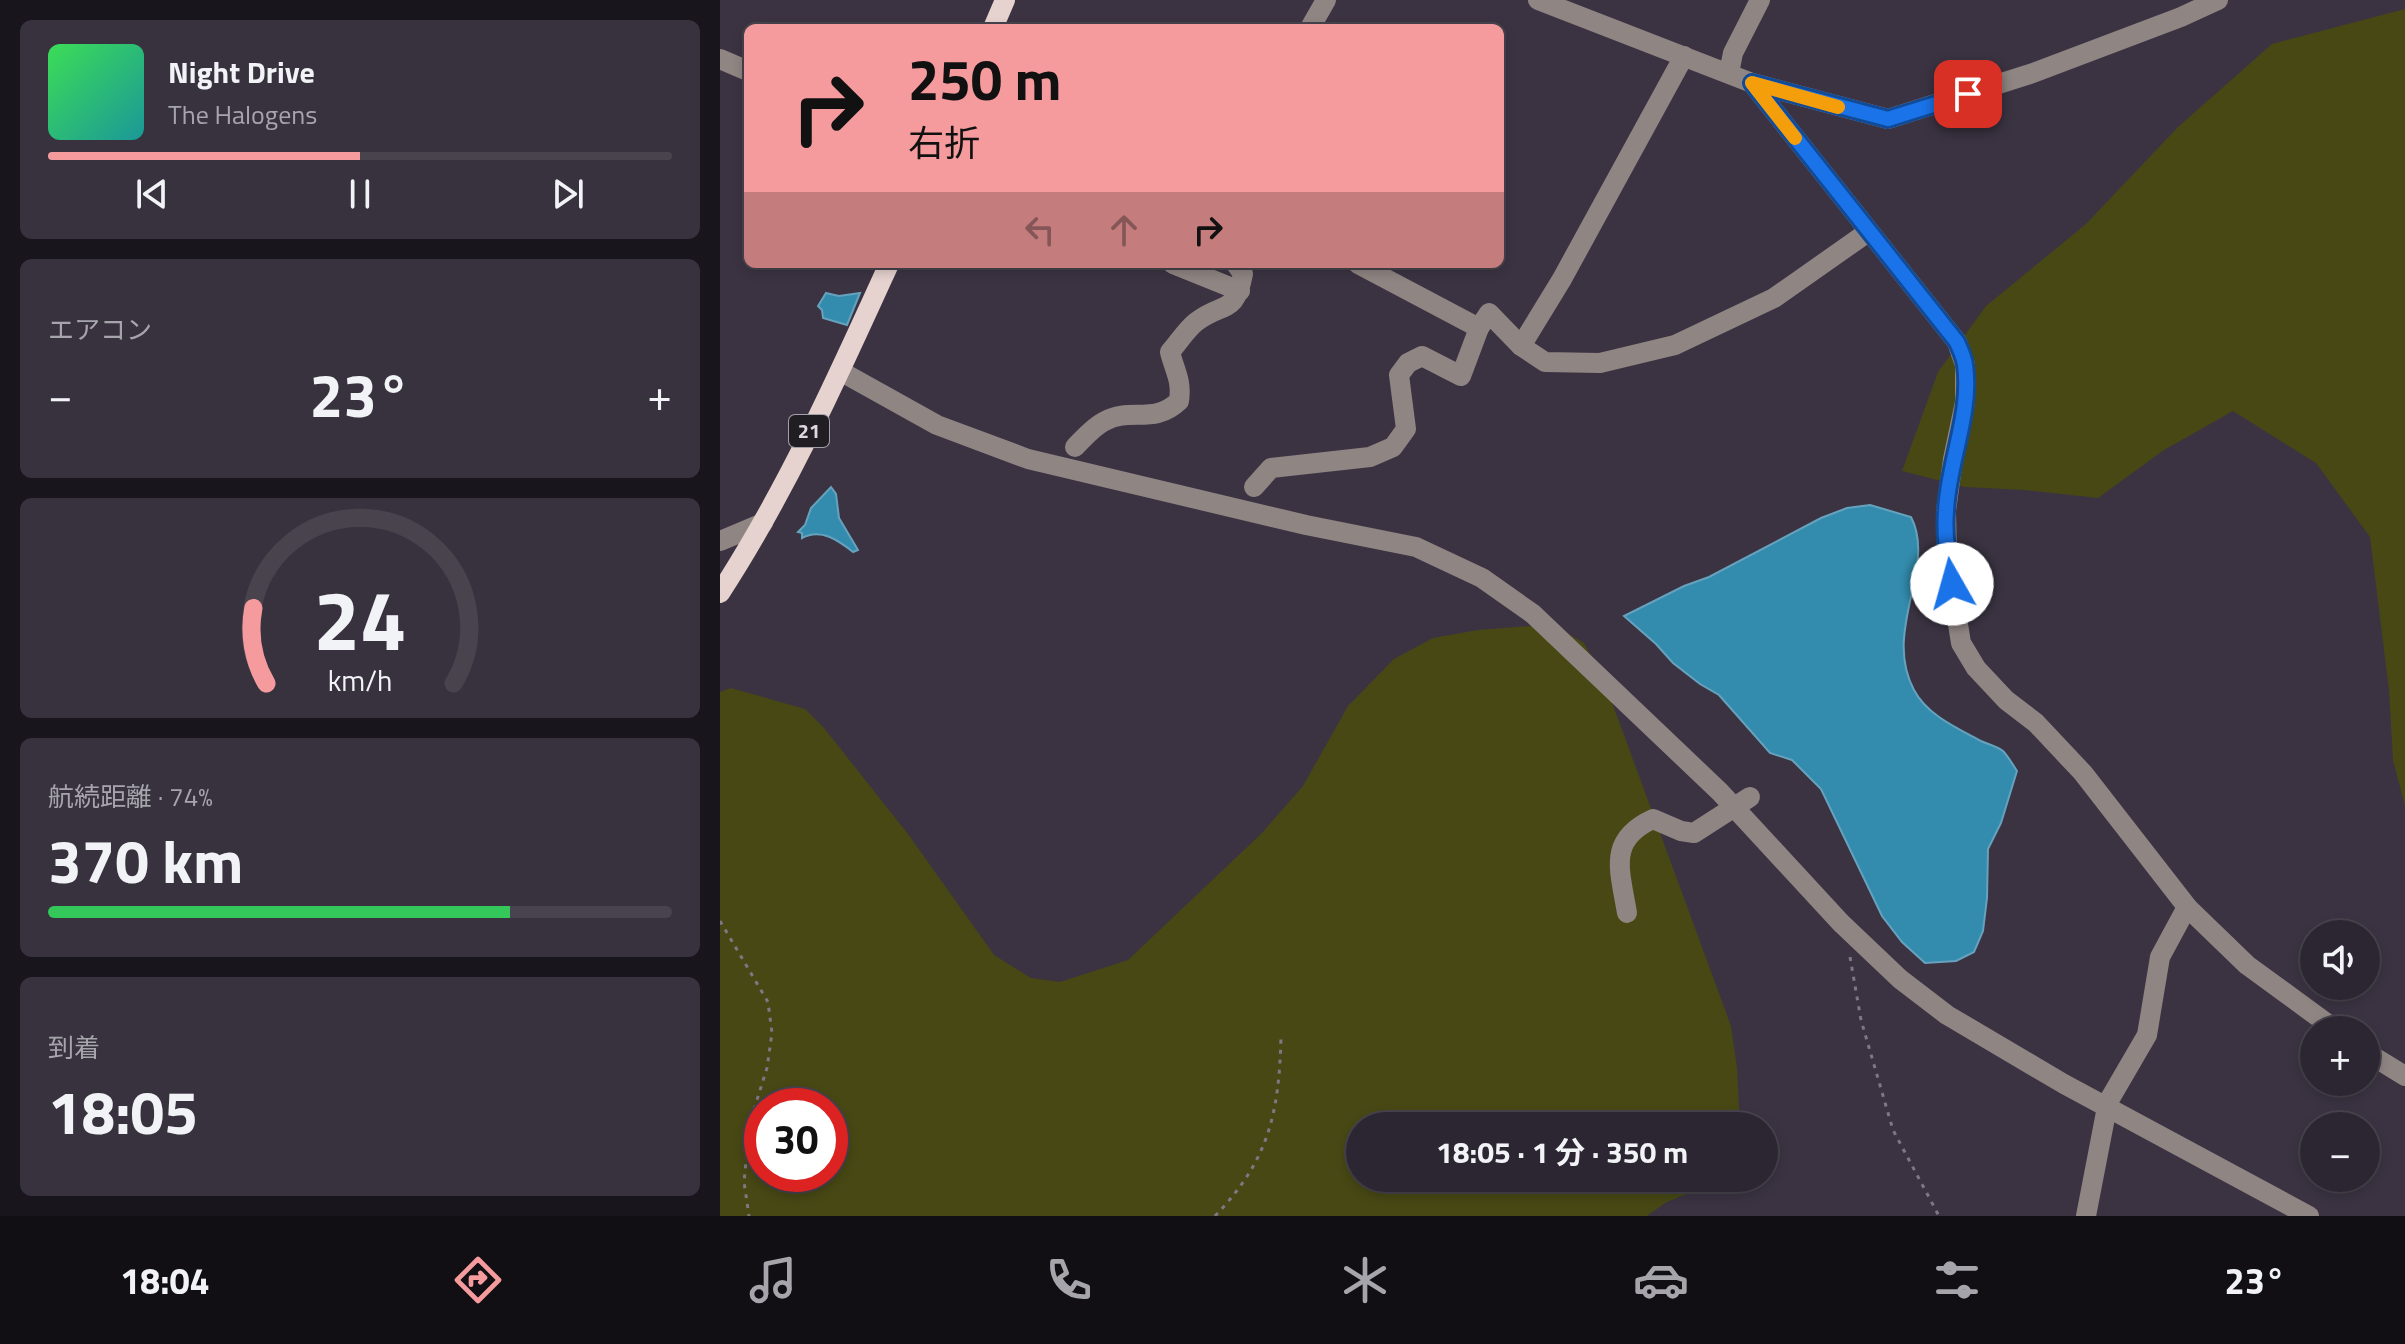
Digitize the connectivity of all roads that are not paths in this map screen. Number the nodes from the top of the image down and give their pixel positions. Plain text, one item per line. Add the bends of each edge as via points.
1 (1005, 0) edge
2 (1326, 0) edge
3 (1538, 0) edge
4 (1760, 0) edge
5 (2218, 0) edge
6 (995, 24) edge
7 (1312, 24) edge
8 (1684, 56) junction
9 (720, 59) edge
10 (744, 69) edge
11 (1729, 73) junction
12 (1752, 83) junction
13 (1868, 232) junction
14 (887, 268) edge
15 (1183, 268) edge
16 (1239, 268) edge
17 (1366, 268) edge
18 (1240, 291) junction
19 (1479, 328) junction
20 (1521, 346) junction
21 (840, 371) junction
22 (1075, 447) dead end
23 (1254, 487) dead end
24 (763, 523) junction
25 (720, 541) edge
26 (720, 593) edge
27 (1742, 802) junction
28 (2187, 907) junction
29 (1627, 913) dead end
30 (2317, 1016) edge
31 (2380, 1061) edge
32 (2405, 1076) edge
33 (2107, 1107) junction
34 (2086, 1216) edge
35 (2309, 1216) edge

1 - 6 main road
2 - 7 street
3 - 8 street
4 - 11 street via 1733,53
5 - 12 street via 2033,73 1888,119
8 - 11 street
8 - 20 street
9 - 10 street
11 - 12 street
12 - 13 street
13 - 20 street via 1774,298 1675,345 1600,363 1545,362
13 - 28 street via 1957,342 1965,365 1965,402 1946,511 1961,643 2006,700 2083,773
14 - 21 main road, 21
15 - 18 street
16 - 18 street
17 - 19 street
18 - 22 street via 1233,303 1196,322 1170,352 1182,382 1179,401 1168,412 1104,421
19 - 20 street via 1489,313
19 - 23 street via 1461,376 1422,356 1399,375 1406,429 1393,447 1370,457 1271,468
21 - 24 main road, 21
21 - 27 street via 937,425 1028,459 1416,547 1482,578 1533,614
24 - 25 street
24 - 26 main road, 21
27 - 29 street via 1694,833 1653,819 1634,828 1619,862
27 - 33 street via 1841,923 1900,979 1947,1015
28 - 30 street via 2247,965
28 - 33 street via 2160,957 2147,1035
31 - 32 street
33 - 34 street
33 - 35 street

